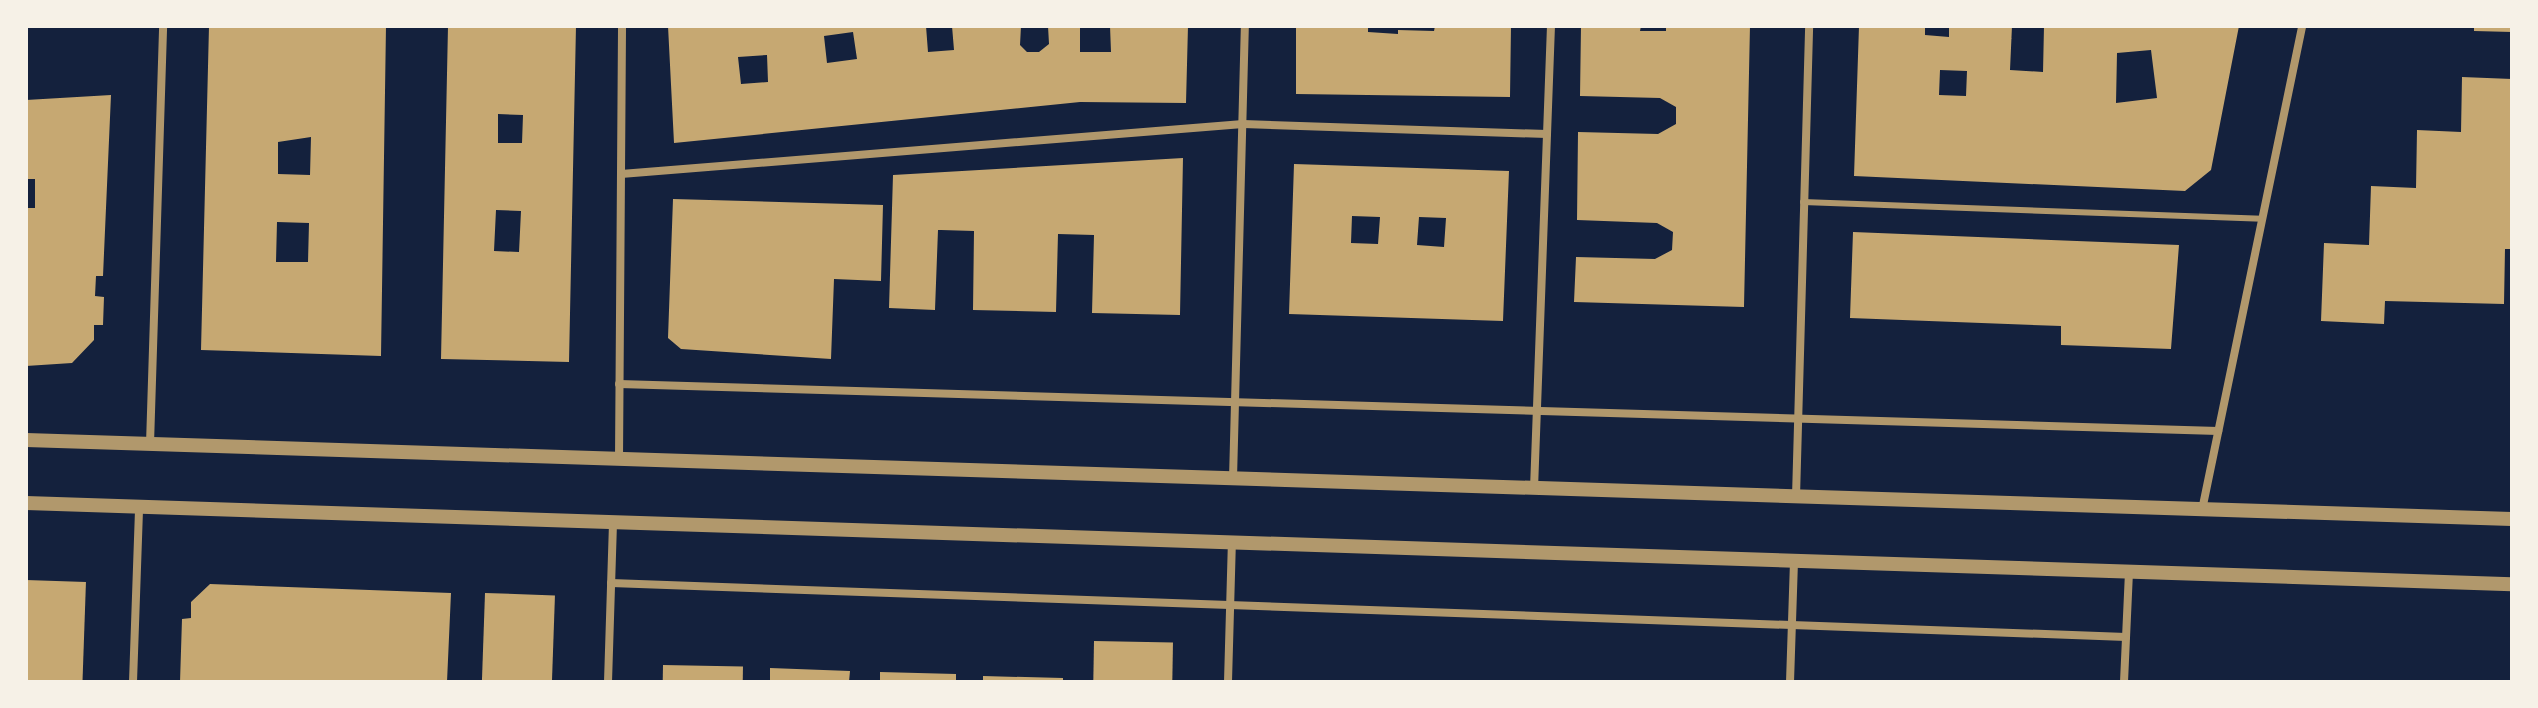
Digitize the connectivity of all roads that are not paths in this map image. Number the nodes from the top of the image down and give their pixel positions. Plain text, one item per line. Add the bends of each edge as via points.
1 (163, 26) edge
2 (622, 26) edge
3 (1245, 26) edge
4 (1551, 26) edge
5 (1809, 26) edge
6 (2302, 26) edge
7 (1243, 124) junction
8 (1547, 134) junction
9 (621, 174) junction
10 (1803, 202) junction
11 (2262, 219) junction
12 (619, 384) junction
13 (1236, 402) junction
14 (1537, 411) junction
15 (1798, 419) junction
16 (2218, 431) junction
17 (26, 440) edge
18 (150, 444) junction
19 (619, 459) junction
20 (1233, 479) junction
21 (1534, 489) junction
22 (1796, 497) junction
23 (26, 503) edge
24 (139, 507) junction
25 (2202, 510) junction
26 (2512, 519) edge
27 (613, 523) junction
28 (1232, 542) junction
29 (1794, 560) junction
30 (2129, 571) junction
31 (611, 583) junction
32 (2512, 584) edge
33 (1230, 605) junction
34 (1792, 625) junction
35 (2126, 637) junction
36 (133, 682) edge
37 (608, 682) edge
38 (1228, 682) edge
39 (1790, 682) edge
40 (2124, 682) edge

1 - 18 street
2 - 9 street
3 - 7 street
4 - 8 street
5 - 10 street
6 - 11 street
7 - 8 street
7 - 9 street
7 - 13 street
8 - 14 street
9 - 12 street
10 - 11 lane
10 - 15 street
11 - 16 street
12 - 13 street
12 - 19 street
13 - 14 street
13 - 20 street
14 - 15 street
14 - 21 street
15 - 16 street
15 - 22 street
16 - 25 street
17 - 18 street
18 - 19 street
19 - 20 street
20 - 21 street
21 - 22 street
22 - 25 street
23 - 24 street
24 - 27 street
24 - 36 street
25 - 26 street
27 - 28 street
27 - 31 street
28 - 29 street
28 - 33 street
29 - 30 street
29 - 34 street
30 - 32 street
30 - 35 street
31 - 33 street
31 - 37 street
33 - 34 street
33 - 38 street
34 - 35 street
34 - 39 street
35 - 40 street

